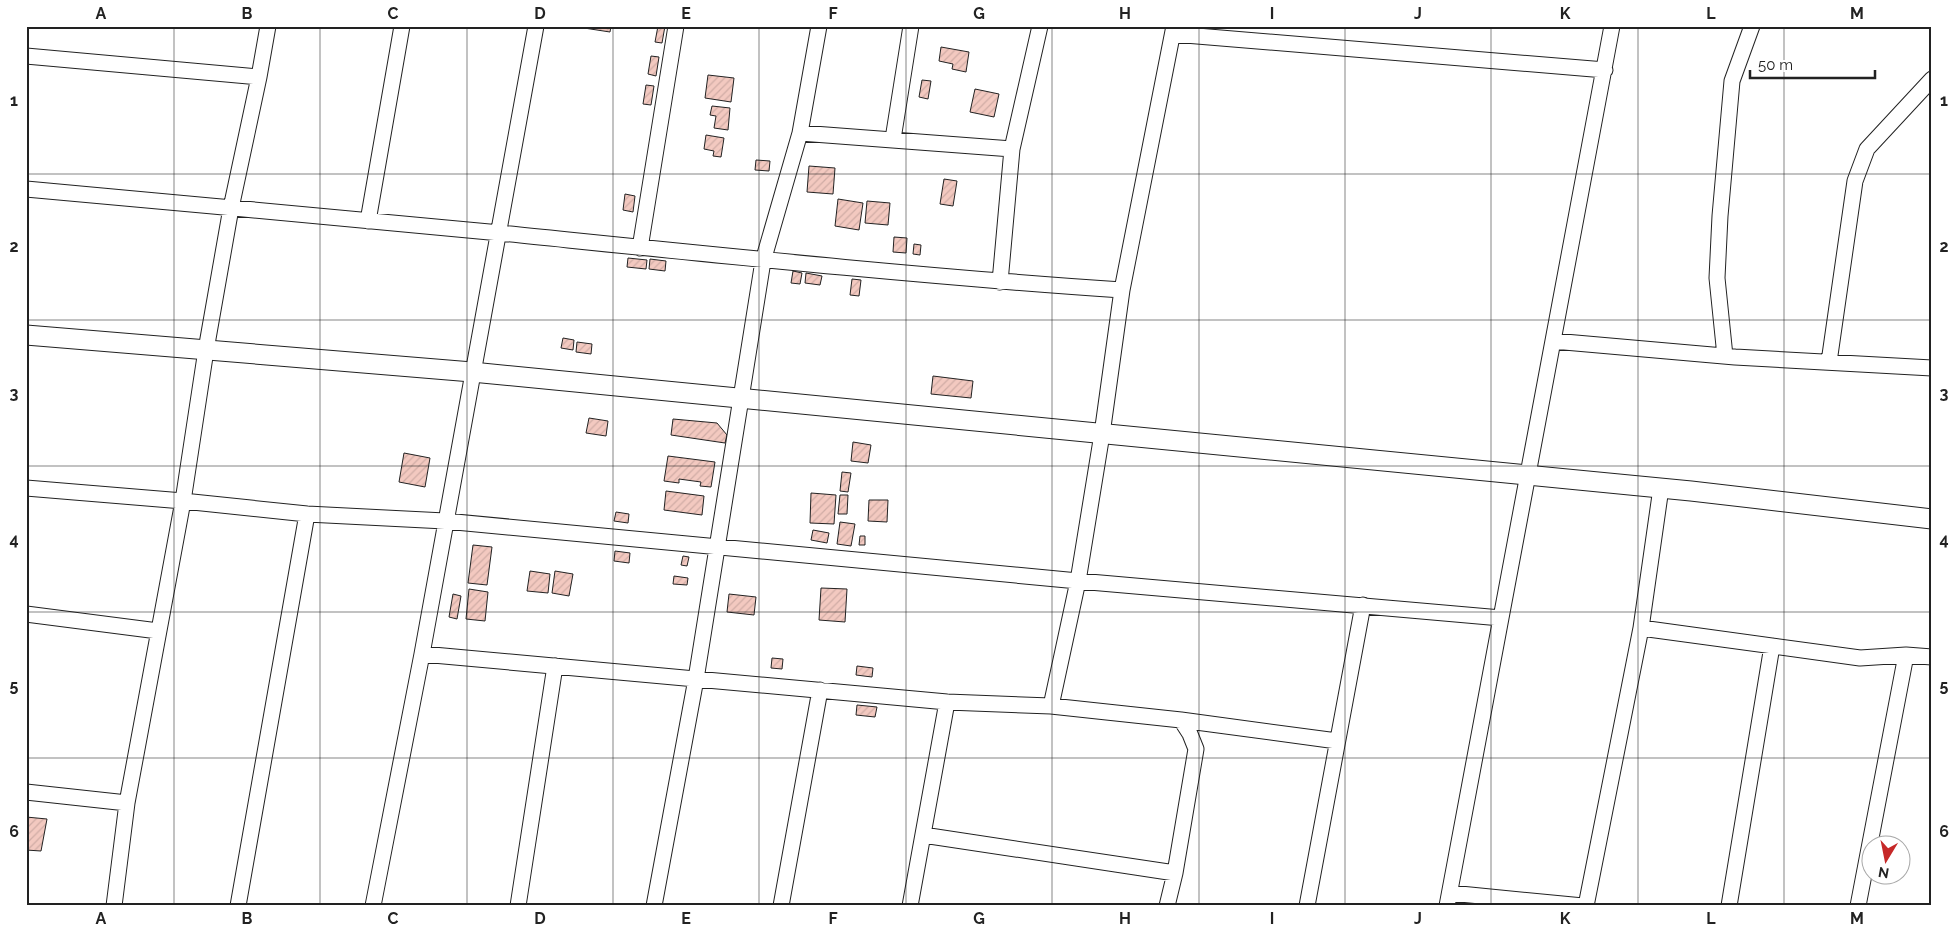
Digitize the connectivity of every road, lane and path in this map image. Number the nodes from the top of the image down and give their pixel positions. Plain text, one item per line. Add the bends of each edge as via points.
1 (268, 26) edge
2 (402, 26) edge
3 (536, 26) edge
4 (676, 26) edge
5 (819, 26) edge
6 (911, 26) edge
7 (1040, 26) edge
8 (1612, 26) edge
9 (1752, 26) edge
10 (1173, 30) edge
11 (26, 56) edge
12 (1605, 70) junction
13 (259, 77) junction
14 (1932, 79) edge
15 (800, 133) junction
16 (893, 139) junction
17 (1012, 149) junction
18 (26, 189) edge
19 (231, 208) junction
20 (368, 221) junction
21 (498, 233) junction
22 (640, 248) junction
23 (763, 261) junction
24 (1000, 282) junction
25 (1122, 290) junction
26 (26, 335) edge
27 (1553, 342) junction
28 (206, 350) junction
29 (1725, 356) junction
30 (1829, 362) junction
31 (1932, 368) edge
32 (472, 372) junction
33 (742, 399) junction
34 (1102, 434) junction
35 (1527, 475) junction
36 (26, 488) edge
37 (1661, 488) junction
38 (183, 500) junction
39 (307, 514) junction
40 (1932, 519) edge
41 (445, 520) junction
42 (717, 546) junction
43 (1078, 581) junction
44 (1363, 605) junction
45 (26, 614) edge
46 (1501, 618) junction
47 (1641, 628) junction
48 (158, 631) junction
49 (1772, 646) junction
50 (422, 654) junction
51 (1906, 655) junction
52 (1932, 657) edge
53 (555, 666) junction
54 (696, 679) junction
55 (820, 690) junction
56 (947, 702) junction
57 (1051, 706) junction
58 (1180, 720) junction
59 (1337, 741) junction
60 (26, 792) edge
61 (127, 803) junction
62 (923, 836) junction
63 (1175, 873) junction
64 (1448, 899) edge
65 (114, 906) edge
66 (238, 906) edge
67 (373, 906) edge
68 (518, 906) edge
69 (654, 906) edge
70 (781, 906) edge
71 (910, 906) edge
72 (1167, 906) edge
73 (1306, 906) edge
74 (1585, 906) edge
75 (1729, 906) edge
76 (1858, 906) edge

1 - 13 street
2 - 20 street
3 - 21 street
4 - 22 street
5 - 15 street
6 - 16 street
7 - 17 street
8 - 12 street
9 - 29 street via 1732,82 1720,216 1717,278
10 - 12 street
10 - 25 street
11 - 13 street
12 - 27 street
13 - 19 street
14 - 30 street via 1867,149 1855,181
15 - 16 street
15 - 23 street
16 - 17 street
17 - 24 street
18 - 19 street
19 - 20 street
19 - 28 street
20 - 21 street
21 - 22 street
21 - 32 street
22 - 23 street
23 - 24 street
23 - 33 street
24 - 25 street
25 - 34 street
26 - 28 street
27 - 29 street
27 - 35 street
28 - 32 street
28 - 38 street
29 - 30 street
30 - 31 street
32 - 33 street
32 - 41 street
33 - 34 street
33 - 42 street
34 - 35 street
34 - 43 street
35 - 37 street
35 - 46 street
36 - 38 street
37 - 40 street
37 - 47 street
38 - 39 street
38 - 48 street
39 - 41 street
39 - 66 street
41 - 42 street
41 - 50 street
42 - 43 street
42 - 54 street
43 - 44 street
43 - 57 street
44 - 46 street
44 - 59 street
45 - 48 street
46 - 64 street
47 - 49 street
47 - 74 street
48 - 61 street
49 - 51 street via 1860,658
49 - 75 street
50 - 53 street
50 - 67 street
51 - 52 street
51 - 76 street
53 - 54 street
53 - 68 street
54 - 55 street
54 - 69 street
55 - 56 street
55 - 70 street
56 - 57 street
56 - 62 street
57 - 58 street
58 - 59 street
58 - 63 street via 1196,750
59 - 73 street
60 - 61 street
61 - 65 street
62 - 63 street
62 - 71 street
63 - 72 street
64 - 74 street

